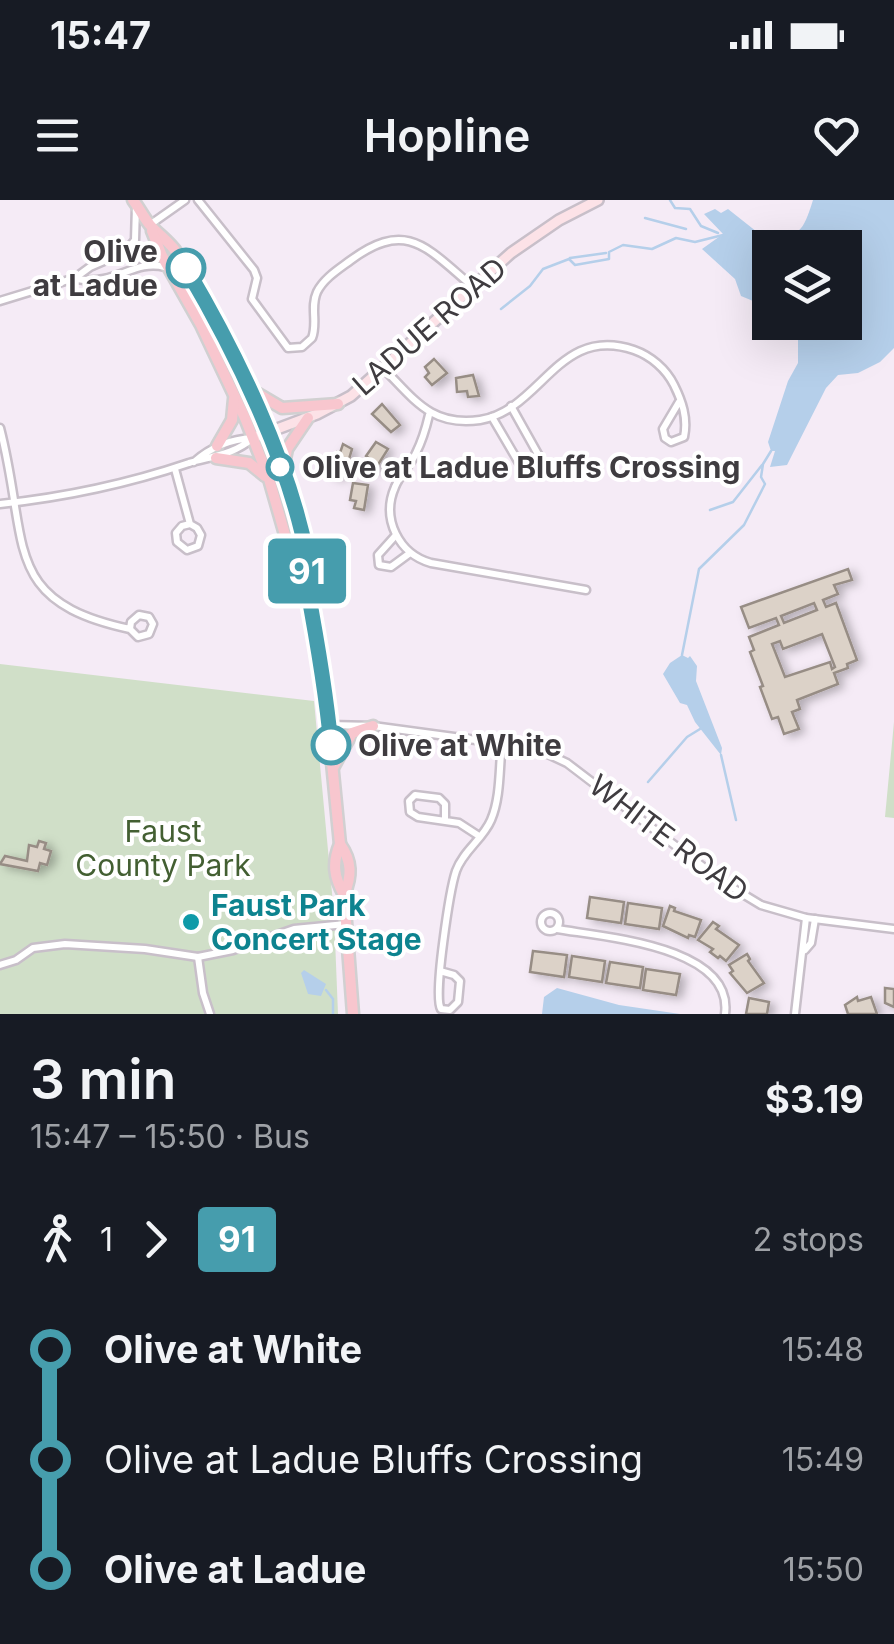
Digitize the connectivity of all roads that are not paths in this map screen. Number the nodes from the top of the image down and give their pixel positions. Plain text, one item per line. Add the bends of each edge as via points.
1 (185, 200) edge
2 (198, 200) edge
3 (598, 200) edge
4 (134, 202) edge
5 (150, 225) junction
6 (170, 270) junction
7 (76, 278) junction
8 (472, 286) junction
9 (0, 301) edge
10 (383, 368) junction
11 (248, 388) junction
12 (234, 392) junction
13 (679, 402) junction
14 (338, 404) junction
15 (511, 406) junction
16 (429, 415) junction
17 (492, 417) junction
18 (308, 418) junction
19 (0, 428) edge
20 (267, 432) junction
21 (253, 438) junction
22 (216, 452) junction
23 (175, 469) junction
24 (282, 475) junction
25 (268, 480) junction
26 (4, 503) edge
27 (190, 524) junction
28 (396, 535) junction
29 (12, 545) dead end
30 (410, 553) junction
31 (306, 581) junction
32 (586, 590) dead end
33 (38, 597) dead end
34 (130, 630) dead end
35 (330, 725) junction
36 (373, 726) junction
37 (502, 742) junction
38 (334, 766) junction
39 (445, 820) junction
40 (480, 836) junction
41 (806, 918) junction
42 (815, 919) junction
43 (346, 924) junction
44 (557, 928) dead end
45 (894, 929) edge
46 (804, 951) junction
47 (198, 957) junction
48 (0, 965) edge
49 (440, 971) junction
50 (210, 1014) edge
51 (354, 1014) edge
52 (725, 1014) edge
53 (795, 1014) edge

1 - 5 street
2 - 8 street via 254,270 252,298 288,348 312,338 323,283 381,240 419,246
3 - 8 main road, LADUE ROAD via 547,228
4 - 5 main road
4 - 7 street via 132,246
5 - 6 main road
5 - 11 main road via 174,248
6 - 7 street via 149,264 106,280
6 - 12 main road
7 - 9 street
8 - 10 main road, LADUE ROAD
10 - 14 main road, LADUE ROAD
10 - 16 street
11 - 14 main road via 282,408
11 - 20 main road
12 - 21 main road
12 - 22 main road via 232,420
13 - 13 street via 686,431 671,442 663,430
13 - 15 street via 658,364 638,351 597,345 566,358
14 - 18 main road, LADUE ROAD
15 - 17 street
15 - 17 street via 539,456 535,466 519,463
16 - 17 street
16 - 28 street via 418,451 393,492
18 - 20 main road, LADUE ROAD
18 - 24 main road via 287,449
19 - 26 street
20 - 21 main road, LADUE ROAD
20 - 24 main road
21 - 22 street via 242,448
21 - 25 main road
22 - 23 street
22 - 25 main road via 249,463
23 - 26 street via 63,497
23 - 27 street
24 - 31 main road via 308,561
25 - 31 main road via 294,566
26 - 29 street
27 - 27 street via 202,539 187,550 176,533
28 - 30 street
28 - 30 street via 378,555 379,565 391,567
30 - 32 street via 431,564
31 - 35 main road
33 - 34 street
35 - 36 street, WHITE ROAD
35 - 38 main road
36 - 37 street, WHITE ROAD
36 - 38 main road via 352,734
37 - 40 street via 493,814
37 - 41 street, WHITE ROAD via 566,763 744,896
38 - 43 main road via 340,844 334,859
39 - 39 street via 413,815 409,801 416,795 439,798 446,804
39 - 40 street
40 - 49 street via 456,871
41 - 42 street, WHITE ROAD
41 - 46 street
42 - 45 street, WHITE ROAD
42 - 46 street
43 - 47 street via 294,929
43 - 51 main road
44 - 52 street via 675,952 719,984
46 - 53 street
47 - 48 street via 51,944
47 - 50 street
49 - 49 street via 437,1002 450,1010 460,981

